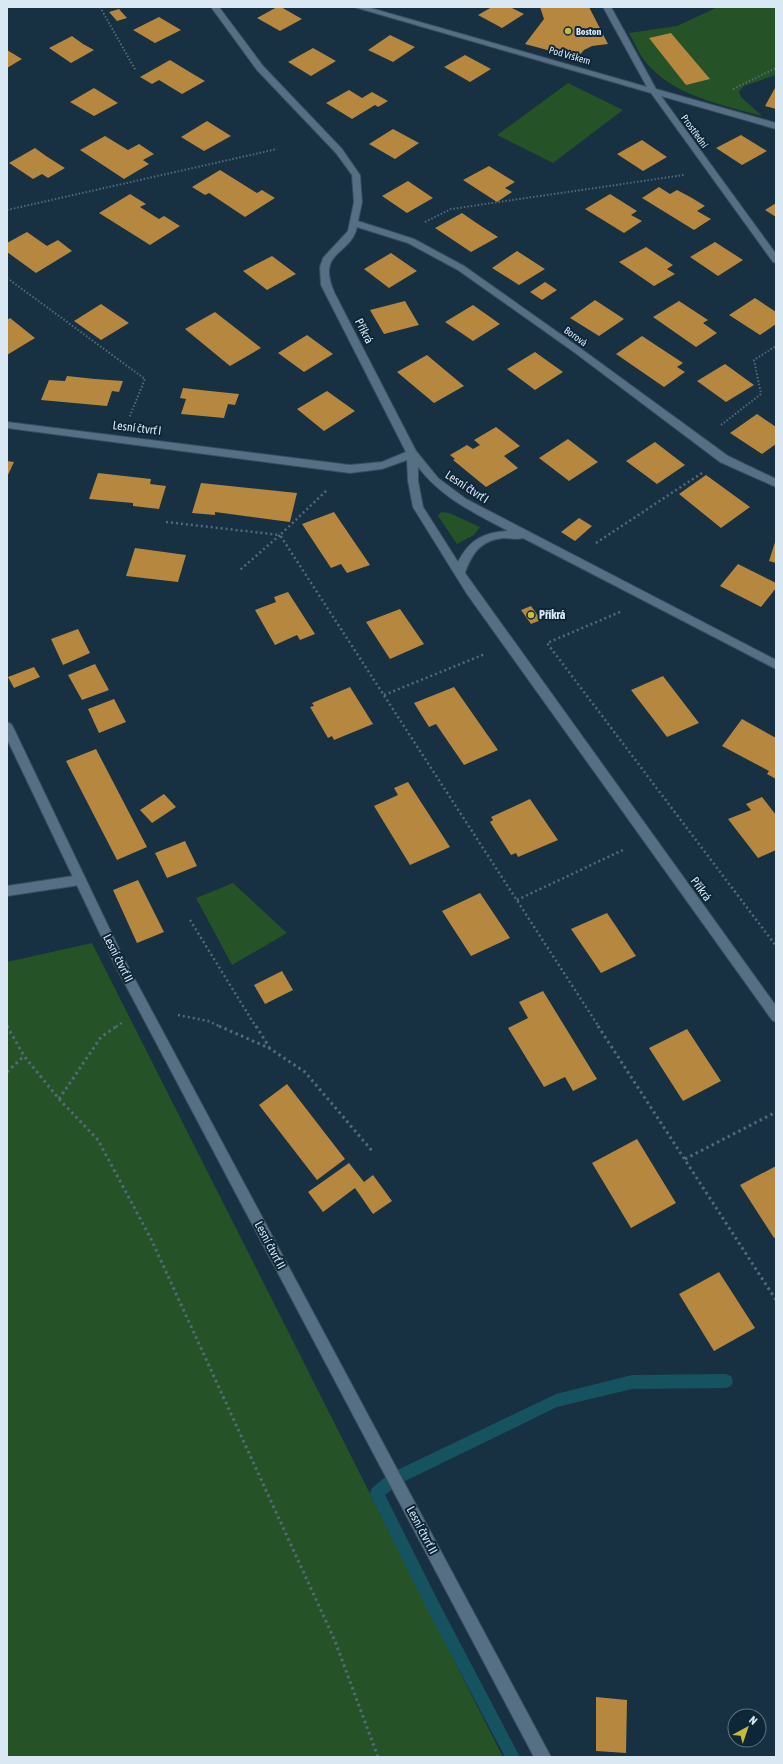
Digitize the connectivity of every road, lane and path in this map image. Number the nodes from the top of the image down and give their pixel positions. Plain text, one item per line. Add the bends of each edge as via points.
1 (100, 7) edge
2 (215, 7) edge
3 (358, 7) edge
4 (607, 7) edge
5 (776, 68) edge
6 (136, 71) dead end
7 (652, 89) junction
8 (703, 104) junction
9 (776, 126) edge
10 (277, 149) dead end
11 (711, 171) junction
12 (7, 210) edge
13 (423, 222) dead end
14 (354, 223) junction
15 (776, 260) edge
16 (7, 278) edge
17 (776, 346) edge
18 (128, 420) dead end
19 (7, 425) edge
20 (700, 442) junction
21 (412, 453) junction
22 (724, 459) junction
23 (776, 484) edge
24 (324, 494) dead end
25 (166, 522) dead end
26 (280, 535) junction
27 (525, 535) junction
28 (589, 547) dead end
29 (240, 570) dead end
30 (460, 573) junction
31 (650, 599) junction
32 (477, 658) dead end
33 (776, 664) edge
34 (384, 695) junction
35 (7, 727) edge
36 (622, 851) dead end
37 (80, 880) junction
38 (7, 891) edge
39 (517, 900) junction
40 (190, 920) dead end
41 (776, 946) edge
42 (145, 1009) junction
43 (776, 1016) edge
44 (7, 1025) edge
45 (269, 1048) junction
46 (24, 1056) junction
47 (7, 1072) edge
48 (59, 1099) junction
49 (776, 1112) edge
50 (373, 1152) dead end
51 (685, 1159) junction
52 (776, 1300) edge
53 (378, 1757) edge
54 (543, 1757) edge

1 - 6 path
2 - 14 street, Příkrá via 260,68 353,168 358,188
3 - 7 street, Pod Vrškem
4 - 7 street, Prostřední
5 - 8 path
7 - 8 street, Pod Vrškem
7 - 11 street, Prostřední
8 - 9 street, Pod Vrškem
10 - 12 path
11 - 13 path via 451,208
11 - 15 street, Prostřední
14 - 20 street, Borová via 410,241 461,268
14 - 21 street, Příkrá via 347,239 328,258 324,266 326,285
16 - 18 path via 145,379
17 - 20 path via 754,360 761,394
19 - 21 street, Lesní čtvrť I via 366,470 399,461
20 - 22 street, Borová
21 - 27 street, Lesní čtvrť I via 434,481 462,502
21 - 30 street, Příkrá via 413,481 418,507
22 - 23 street, Borová
22 - 28 path
24 - 26 path
25 - 26 path
26 - 29 path
26 - 34 path
27 - 30 street via 506,534 488,537 473,546 464,558
27 - 31 street, Lesní čtvrť I
30 - 43 street, Příkrá
31 - 33 street, Lesní čtvrť I
31 - 41 path via 547,643
32 - 34 path
34 - 39 path
35 - 37 street, Lesní čtvrť II
36 - 39 path
37 - 38 street
37 - 42 street, Lesní čtvrť II
39 - 51 path
40 - 45 path
42 - 45 path via 208,1021
42 - 48 path via 101,1037
42 - 54 street, Lesní čtvrť II
44 - 46 path
45 - 50 path via 305,1072
46 - 47 path
46 - 48 path
48 - 53 path via 98,1140 151,1239 335,1641
49 - 51 path
51 - 52 path

